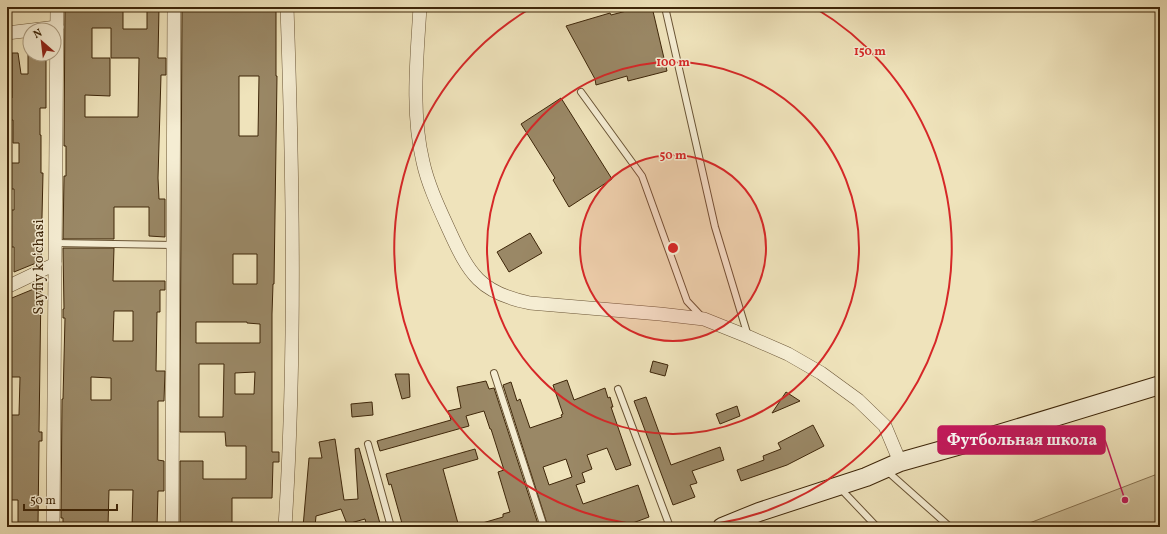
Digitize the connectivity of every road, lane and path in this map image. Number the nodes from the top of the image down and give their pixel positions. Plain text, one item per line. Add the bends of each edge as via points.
1 (57, 7) edge
2 (174, 7) edge
3 (287, 7) edge
4 (420, 7) edge
5 (666, 7) edge
6 (57, 22) edge
7 (22, 30) edge
8 (7, 32) edge
9 (57, 62) edge
10 (582, 92) dead end
11 (55, 242) junction
12 (173, 245) junction
13 (55, 264) junction
14 (7, 287) edge
15 (704, 319) junction
16 (749, 337) junction
17 (494, 373) dead end
18 (1160, 386) edge
19 (618, 390) dead end
20 (368, 444) dead end
21 (892, 465) junction
22 (838, 486) junction
23 (947, 526) edge
24 (53, 527) edge
25 (172, 527) edge
26 (285, 527) edge
27 (391, 527) edge
28 (544, 527) edge
29 (670, 527) edge
30 (722, 527) edge
31 (877, 527) edge

1 - 6 street, Sayfiy koʻchasi
2 - 12 street
3 - 26 street via 292,344
4 - 15 street via 416,93 418,140 437,203 455,244 476,278 495,292 530,303
5 - 16 lane via 715,226
7 - 8 street
9 - 11 street, Sayfiy koʻchasi
10 - 15 lane via 642,176 687,301
11 - 12 lane
11 - 13 street, Sayfiy koʻchasi
12 - 25 street
13 - 14 street
13 - 24 street, Sayfiy koʻchasi
15 - 16 street
16 - 21 street via 808,365 858,400 886,426
17 - 28 lane
18 - 21 main road
19 - 29 lane
20 - 27 lane
21 - 22 main road
21 - 23 lane
22 - 30 main road via 758,512
22 - 31 lane

